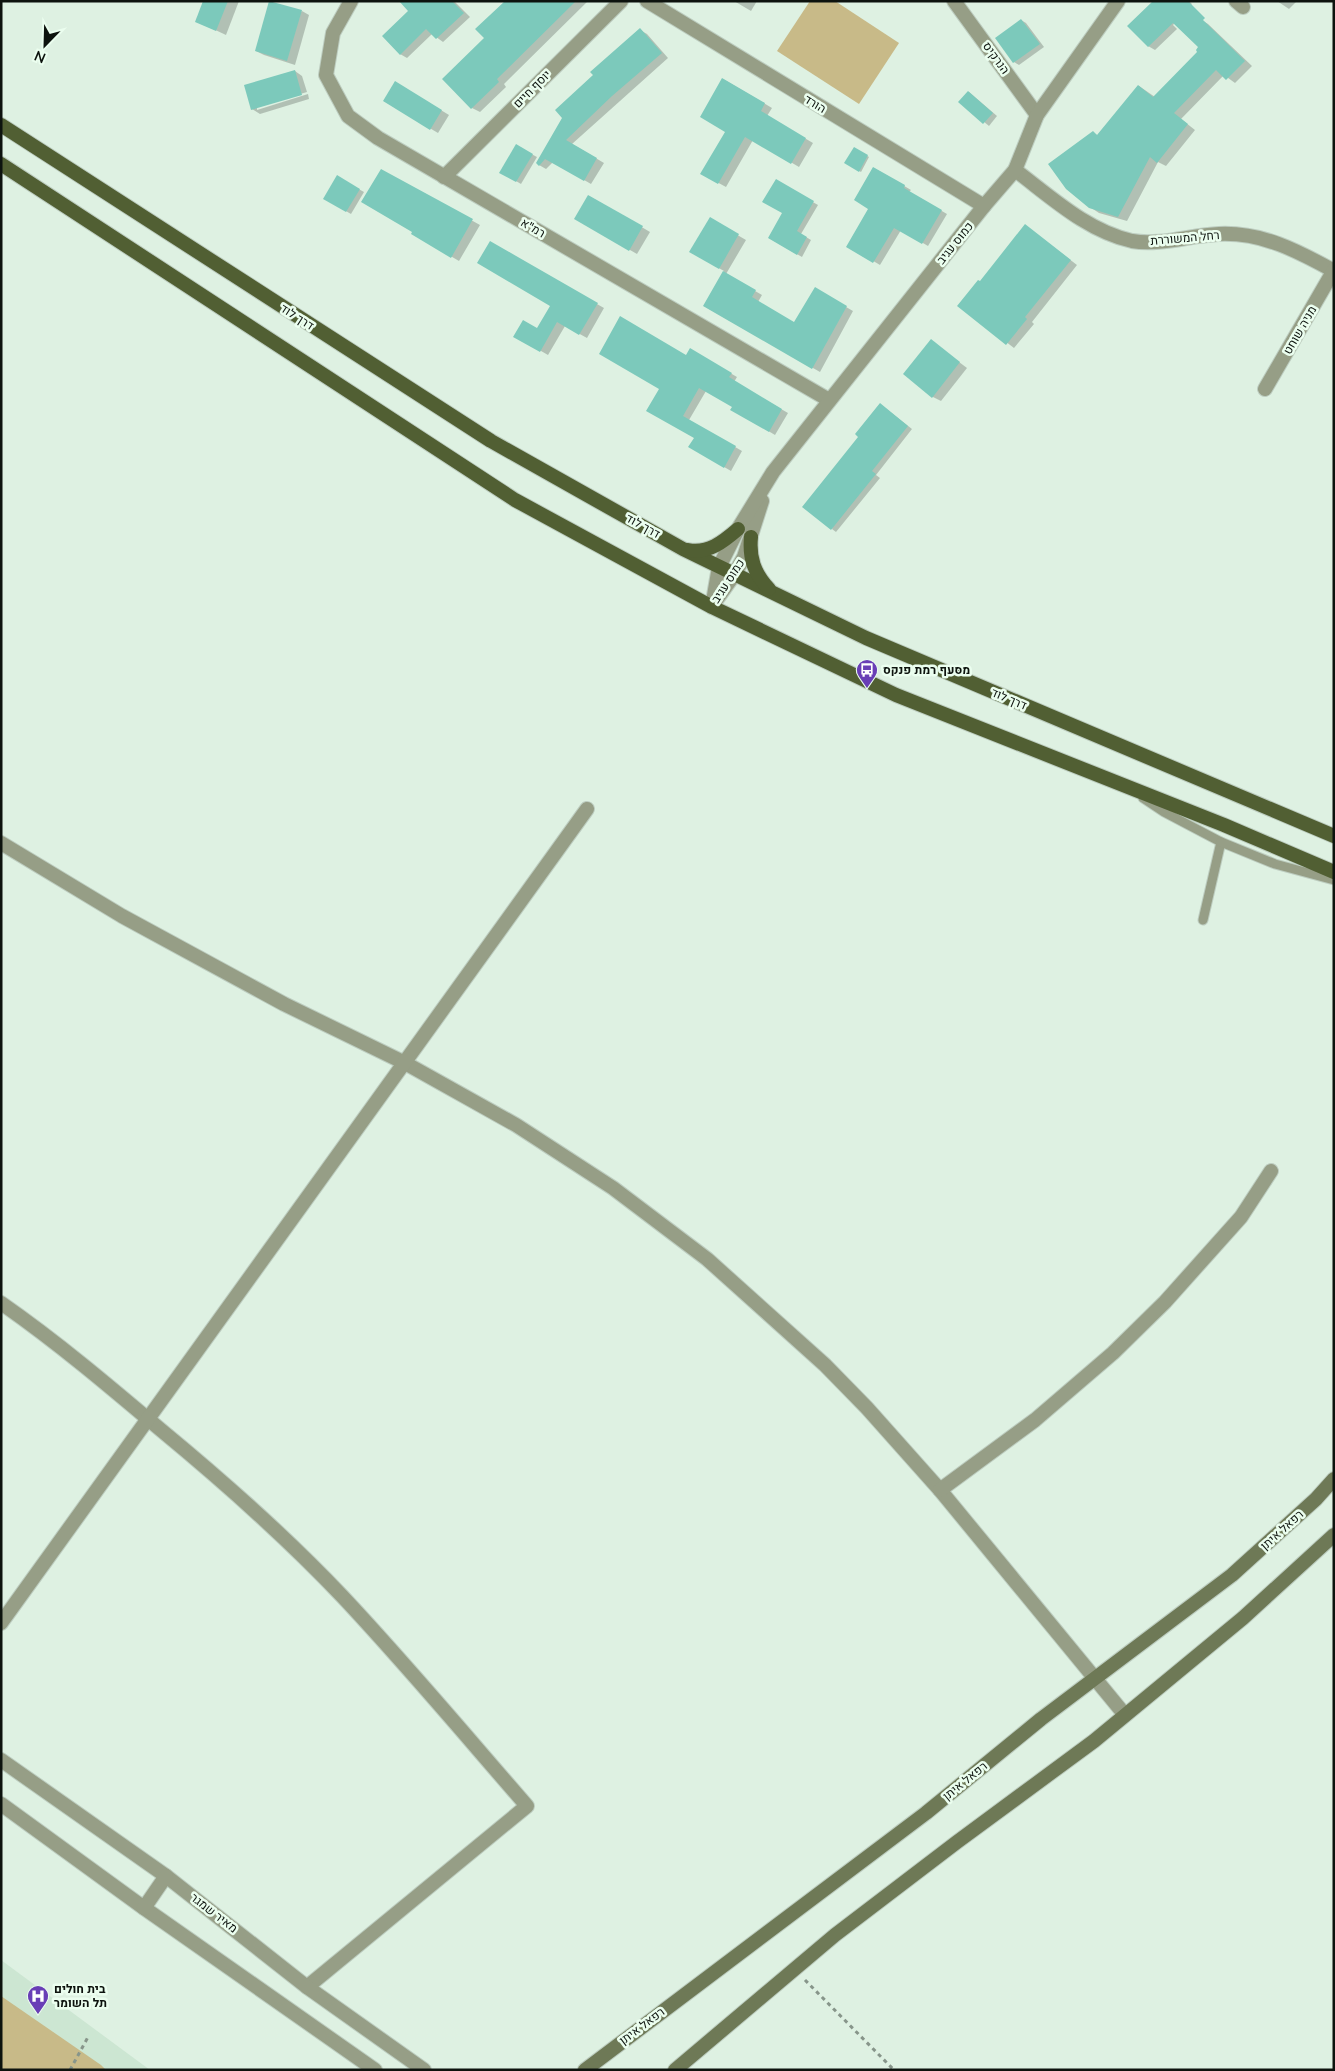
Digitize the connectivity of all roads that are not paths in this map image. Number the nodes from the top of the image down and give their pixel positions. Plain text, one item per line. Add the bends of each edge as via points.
1 (351, 1) edge
2 (621, 1) edge
3 (647, 1) edge
4 (954, 1) edge
5 (1118, 1) edge
6 (1037, 115) junction
7 (1, 125) edge
8 (1, 164) edge
9 (1015, 170) junction
10 (444, 177) junction
11 (984, 206) junction
12 (1334, 271) edge
13 (1265, 390) dead end
14 (829, 400) junction
15 (773, 472) junction
16 (738, 529) junction
17 (751, 537) junction
18 (683, 549) junction
19 (719, 567) junction
20 (734, 575) junction
21 (773, 593) junction
22 (712, 607) junction
23 (1126, 786) junction
24 (587, 809) dead end
25 (1334, 836) edge
26 (1222, 842) junction
27 (1, 843) edge
28 (1334, 872) edge
29 (1334, 880) edge
30 (1204, 920) dead end
31 (405, 1063) junction
32 (1271, 1171) dead end
33 (1, 1303) edge
34 (148, 1419) junction
35 (1334, 1479) edge
36 (940, 1490) junction
37 (1334, 1536) edge
38 (1, 1623) edge
39 (1095, 1678) junction
40 (1125, 1715) junction
41 (1, 1760) edge
42 (1, 1804) edge
43 (166, 1876) junction
44 (144, 1908) junction
45 (307, 1987) junction
46 (375, 2070) edge
47 (424, 2070) edge
48 (585, 2070) edge
49 (675, 2070) edge

1 - 10 street, רמ"א via 333,33 326,75 348,116
2 - 10 street, יוסף חיים
3 - 11 street, הורד
4 - 6 street, הנרקיס
5 - 6 street, כמוס עגיב
6 - 9 street, כמוס עגיב
7 - 18 main road, דרך לוד via 491,441
8 - 22 main road via 515,500
9 - 11 street, כמוס עגיב
9 - 12 street, רחל המשוררת via 1092,227 1112,235 1134,241 1159,242 1220,234 1248,236 1276,242
10 - 14 street, רמ"א
11 - 14 street, כמוס עגיב
12 - 13 street, מניה שוחט
14 - 15 street, כמוס עגיב
15 - 16 street, כמוס עגיב
15 - 17 street, כמוס עגיב via 757,511
16 - 18 main road via 708,549
16 - 19 street, כמוס עגיב
17 - 20 street, כמוס עגיב
17 - 21 main road via 750,554 755,570
18 - 19 main road, דרך לוד
19 - 20 main road, דרך לוד
19 - 22 street, כמוס עגיב
20 - 21 main road, דרך לוד
20 - 22 street, כמוס עגיב
21 - 25 main road, דרך לוד via 866,638
22 - 23 main road via 896,695
23 - 26 lane via 1164,812
23 - 28 main road
24 - 31 street
26 - 29 lane via 1275,864
26 - 30 lane
27 - 31 street via 130,921 284,1004
31 - 34 street
31 - 36 street via 555,1149 707,1259 826,1365
32 - 36 street via 1240,1217 1165,1302 1119,1347 1035,1420
33 - 34 street
34 - 38 street
34 - 45 street via 212,1472 300,1554 527,1806
35 - 39 main road, רפאל איתן via 1232,1575
36 - 39 street
37 - 40 main road via 1243,1618
39 - 40 street
39 - 48 main road, רפאל איתן via 926,1813
40 - 49 main road via 835,1935
41 - 43 street, מאיר שמגר
42 - 44 street
43 - 44 street
43 - 45 street, מאיר שמגר
44 - 46 street
45 - 47 street, מאיר שמגר

